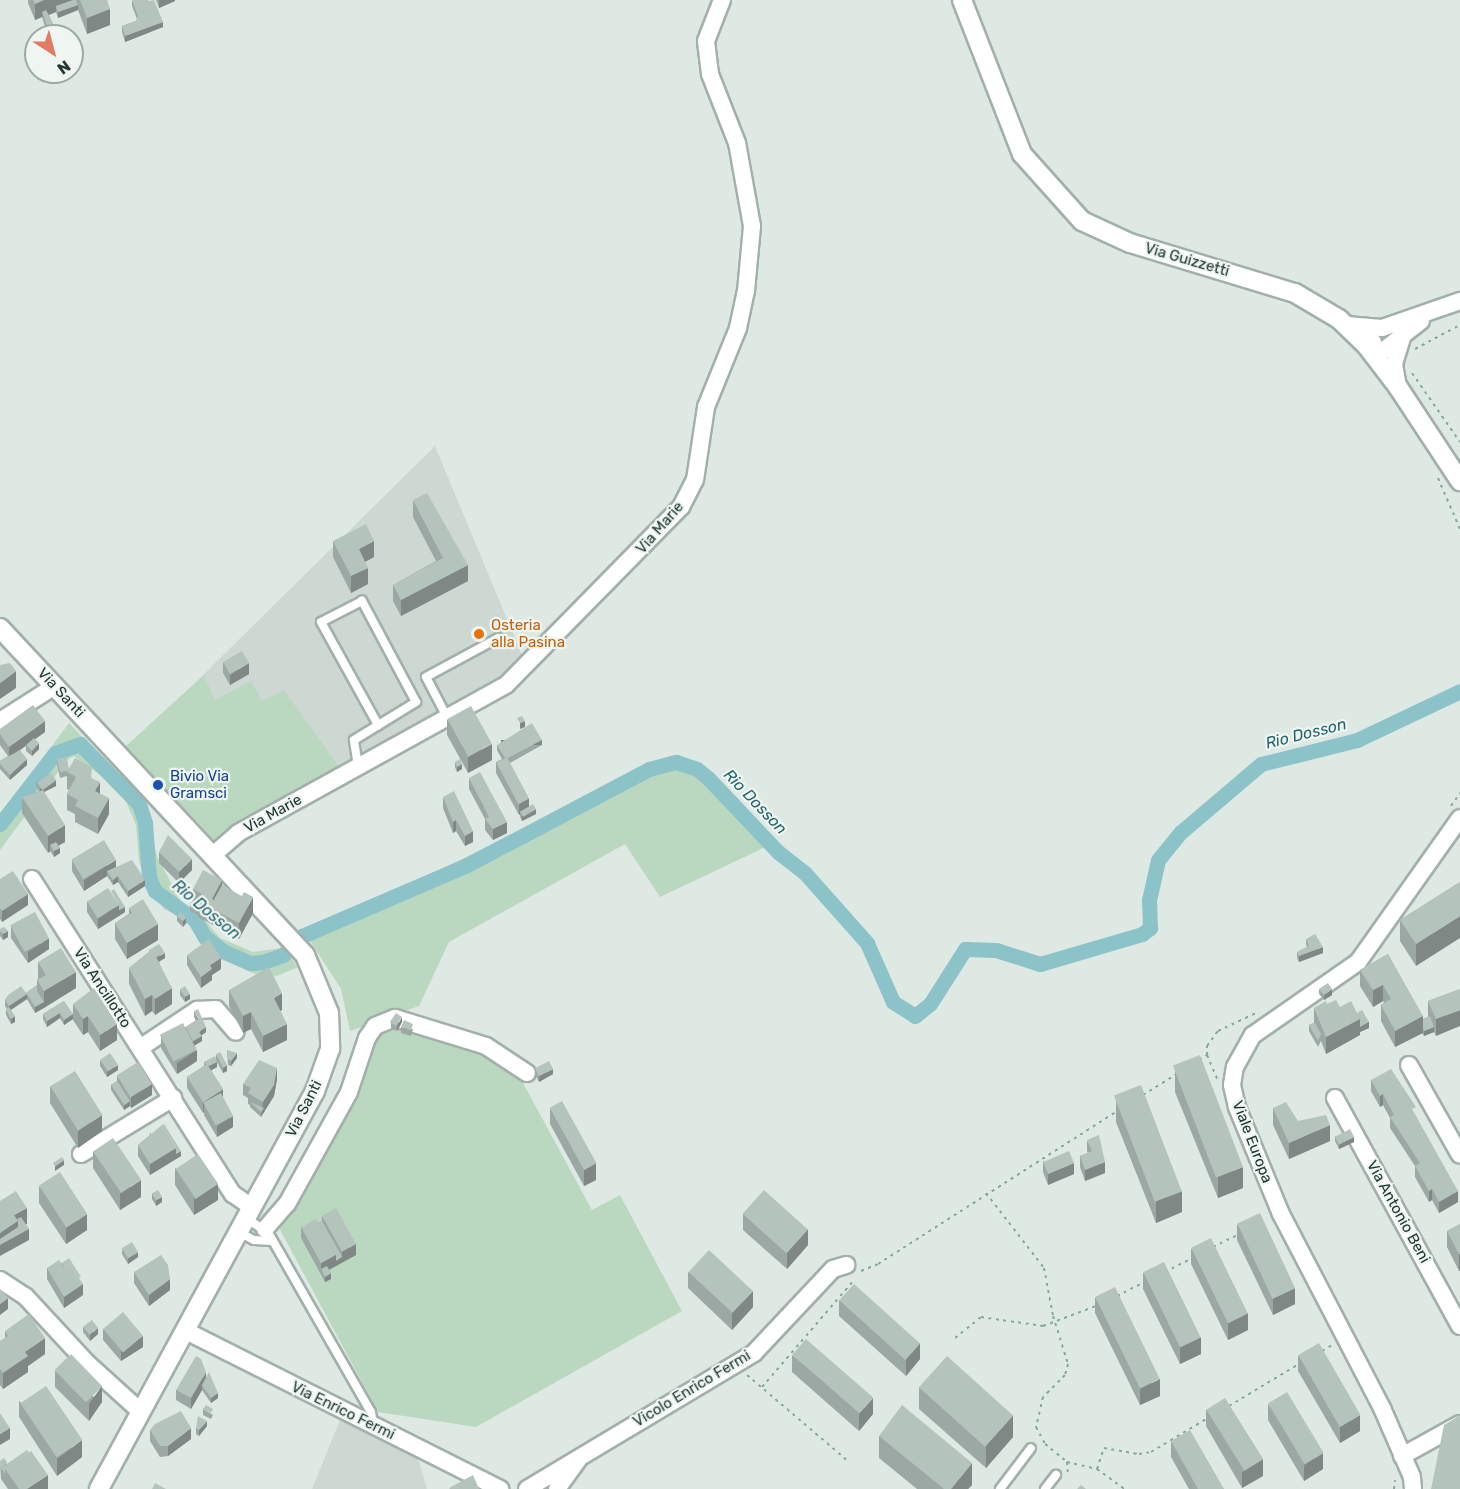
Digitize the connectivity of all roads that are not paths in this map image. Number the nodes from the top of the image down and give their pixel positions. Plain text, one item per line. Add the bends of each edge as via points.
1 (722, 0) edge
2 (962, 0) edge
3 (1459, 302) edge
4 (1347, 325) junction
5 (1400, 330) junction
6 (1371, 351) junction
7 (1398, 387) junction
8 (1460, 481) edge
9 (0, 628) edge
10 (498, 638) dead end
11 (55, 686) junction
12 (448, 720) junction
13 (0, 721) edge
14 (378, 725) junction
15 (358, 767) junction
16 (1453, 815) edge
17 (213, 855) junction
18 (32, 879) dead end
19 (236, 1032) dead end
20 (140, 1048) junction
21 (1409, 1065) dead end
22 (527, 1073) dead end
23 (172, 1098) junction
24 (1335, 1098) dead end
25 (81, 1154) dead end
26 (1460, 1155) edge
27 (244, 1218) junction
28 (268, 1235) junction
29 (846, 1265) dead end
30 (0, 1280) edge
31 (1460, 1326) edge
32 (186, 1331) junction
33 (141, 1412) junction
34 (1460, 1424) edge
35 (374, 1426) junction
36 (1031, 1448) dead end
37 (582, 1455) junction
38 (1402, 1456) junction
39 (1056, 1475) dead end
40 (497, 1488) edge
41 (99, 1489) edge
42 (526, 1489) edge
43 (557, 1489) edge
44 (1000, 1489) edge
45 (1045, 1489) edge
46 (1413, 1489) edge

1 - 12 street, Via Marie via 706,41 710,74 737,143 752,226 738,328 706,407 695,480 664,528 506,685
2 - 4 street, Via Guizzetti via 1022,154 1082,221 1130,243 1295,293
3 - 5 street
4 - 5 street
4 - 6 street, Via Guizzetti
5 - 6 street via 1384,350
5 - 7 street via 1394,364
6 - 7 street, Via Guizzetti
7 - 8 street, Via Guizzetti
9 - 11 street, Via Santi
10 - 12 lane via 426,677
11 - 13 street
11 - 17 street, Via Santi
12 - 15 street, Via Marie
14 - 14 lane via 416,702 362,600 321,622
14 - 15 lane via 354,740
15 - 17 street, Via Marie via 238,833
16 - 38 street, Viale Europa via 1358,962 1253,1035 1234,1067 1232,1085 1241,1118 1281,1214
17 - 27 street, Via Santi via 305,956 329,1013 330,1049 315,1091
18 - 20 street, Via Ancillotto
19 - 20 street via 216,1009 197,1010
20 - 23 street, Via Ancillotto
21 - 26 street
22 - 28 street via 486,1046 465,1039 394,1018 375,1026 344,1101
23 - 25 street
23 - 27 street, Via Ancillotto
24 - 31 street, Via Antonio Beni
27 - 28 lane
27 - 28 lane via 254,1240
27 - 32 street, Via Santi
28 - 35 lane via 371,1412
29 - 37 street, Vicolo Enrico Fermi via 833,1269 754,1353
30 - 33 street via 25,1296 87,1363
32 - 33 street, Via Santi
32 - 35 street, Via Enrico Fermi
33 - 41 street, Via Santi
34 - 38 street
35 - 40 street, Via Enrico Fermi
36 - 44 lane
37 - 42 street, Vicolo Enrico Fermi
37 - 43 street, Vicolo Enrico Fermi
38 - 46 street, Viale Europa
39 - 45 lane

